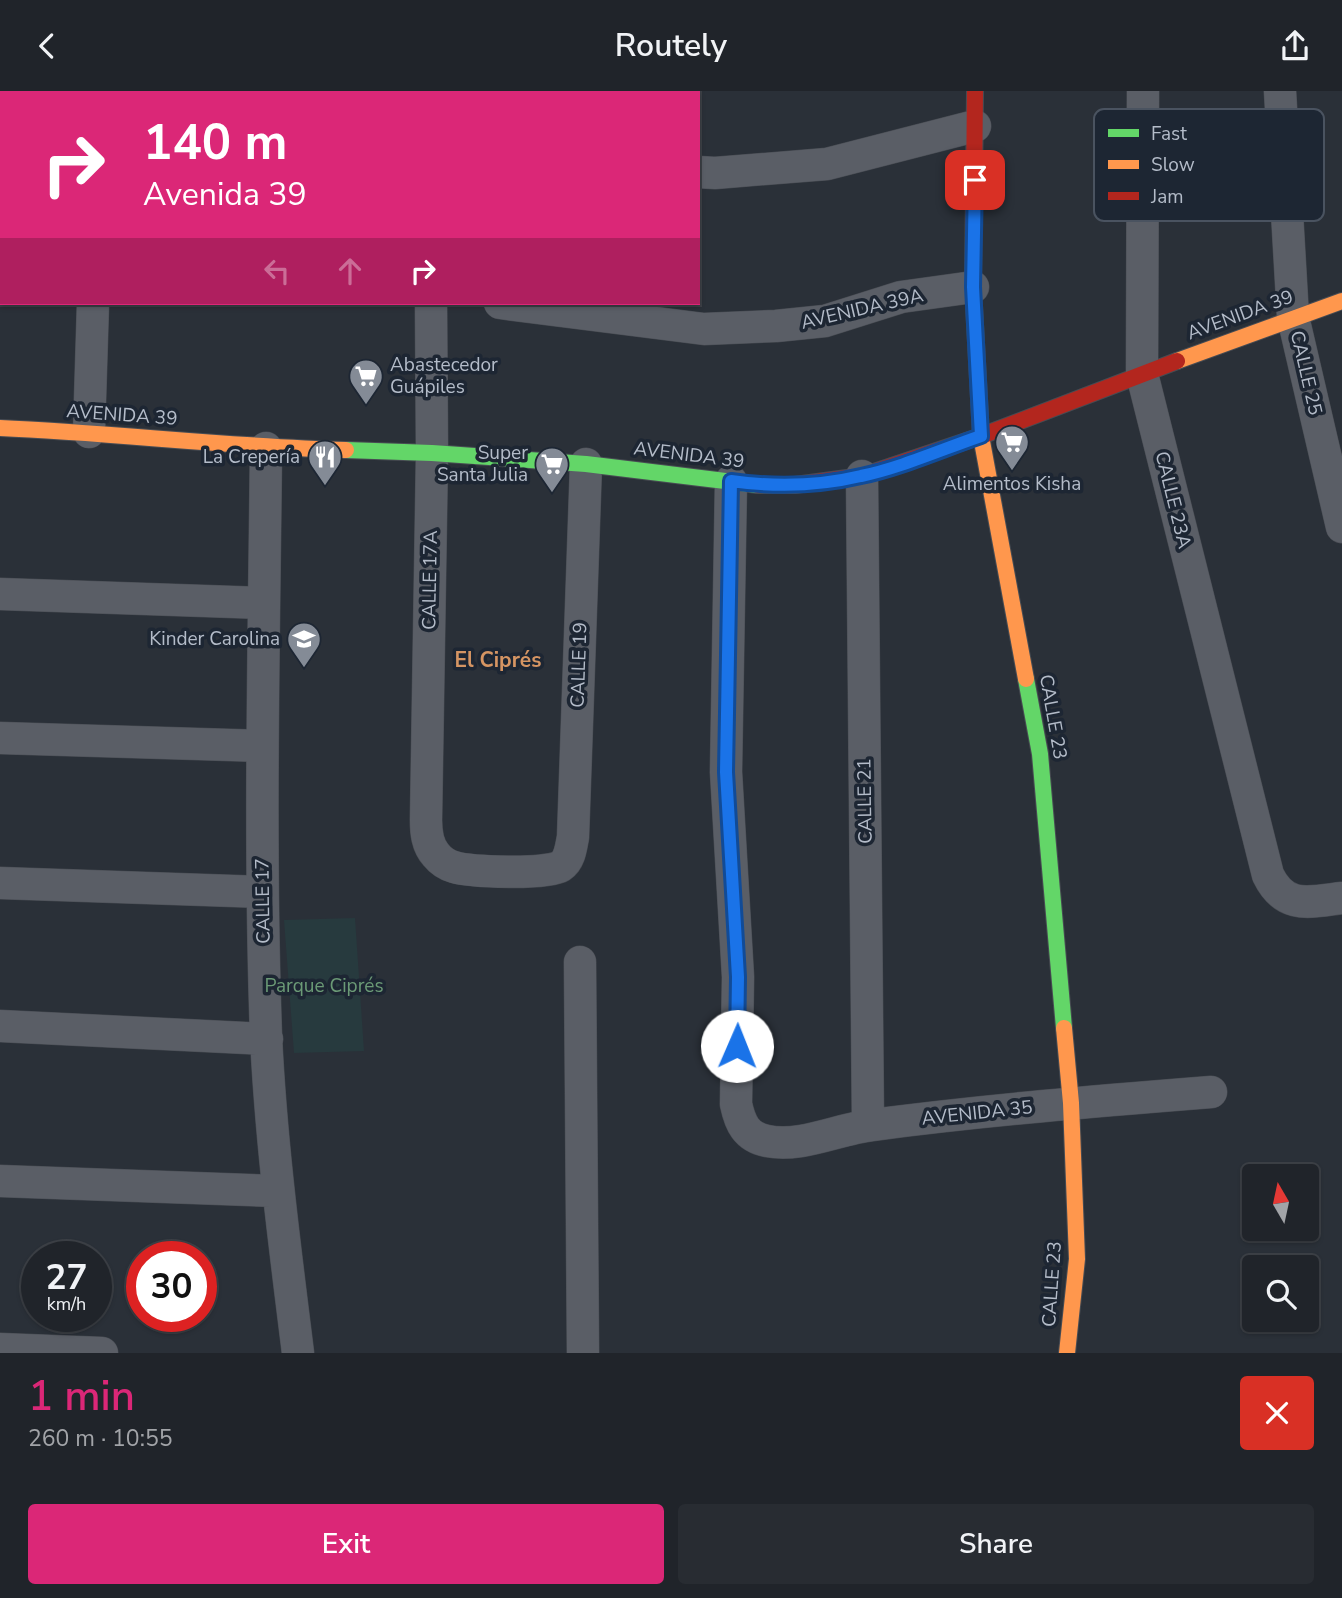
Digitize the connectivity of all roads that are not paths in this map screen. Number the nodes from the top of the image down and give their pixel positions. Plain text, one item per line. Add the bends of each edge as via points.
1 (975, 91) edge
2 (1143, 91) edge
3 (1280, 91) edge
4 (1143, 109) edge
5 (1281, 109) edge
6 (975, 126) junction
7 (700, 172) edge
8 (1143, 221) edge
9 (1287, 221) edge
10 (973, 287) junction
11 (1342, 300) edge
12 (93, 305) edge
13 (430, 305) edge
14 (516, 305) edge
15 (1293, 317) junction
16 (1142, 374) junction
17 (0, 428) edge
18 (89, 432) junction
19 (981, 436) junction
20 (266, 448) junction
21 (432, 453) junction
22 (586, 464) junction
23 (862, 476) junction
24 (731, 481) junction
25 (1342, 527) edge
26 (0, 594) edge
27 (264, 603) junction
28 (0, 738) edge
29 (261, 746) junction
30 (564, 863) joint
31 (0, 883) edge
32 (262, 893) junction
33 (1342, 898) edge
34 (580, 963) dead end
35 (0, 1026) edge
36 (267, 1039) junction
37 (1211, 1092) dead end
38 (1071, 1103) junction
39 (868, 1125) junction
40 (0, 1181) edge
41 (278, 1191) junction
42 (0, 1349) edge
43 (102, 1353) edge
44 (298, 1353) edge
45 (583, 1353) edge
46 (1067, 1353) edge

1 - 6 street, CALLE 23
2 - 4 street, CALLE 23A
3 - 5 street, CALLE 25
6 - 7 street via 827,164
6 - 10 street, CALLE 23
8 - 16 street, CALLE 23A
9 - 15 street, CALLE 25
10 - 14 street, AVENIDA 39A via 901,297 825,321 776,327 704,328
10 - 19 street, CALLE 23
11 - 15 street, AVENIDA 39
12 - 18 street
13 - 21 street, CALLE 17A
15 - 16 street, AVENIDA 39
15 - 25 street, CALLE 25
16 - 19 street, AVENIDA 39
16 - 33 street, CALLE 23A via 1262,859 1282,896 1294,901
17 - 18 street, AVENIDA 39
18 - 20 street, AVENIDA 39
19 - 23 street, AVENIDA 39
19 - 38 street, CALLE 23 via 1040,754
20 - 21 street, AVENIDA 39
20 - 27 street, CALLE 17
21 - 22 street, AVENIDA 39
21 - 30 street, CALLE 17A via 426,820 430,845 454,867 471,870 532,871
22 - 24 street, AVENIDA 39
22 - 30 street, CALLE 19 via 573,837
23 - 24 street, AVENIDA 39 via 795,485
23 - 39 street, CALLE 21
24 - 39 street, AVENIDA 35 via 726,772 738,977 736,1104 747,1132 757,1139 782,1143
26 - 27 street
27 - 29 street, CALLE 17
28 - 29 street
29 - 32 street, CALLE 17
31 - 32 street
32 - 36 street, CALLE 17
34 - 45 street
35 - 36 street
36 - 41 street, CALLE 17
37 - 38 street, AVENIDA 35
38 - 39 street, AVENIDA 35
38 - 46 street, CALLE 23 via 1077,1259
40 - 41 street
41 - 44 street, CALLE 17
42 - 43 street

